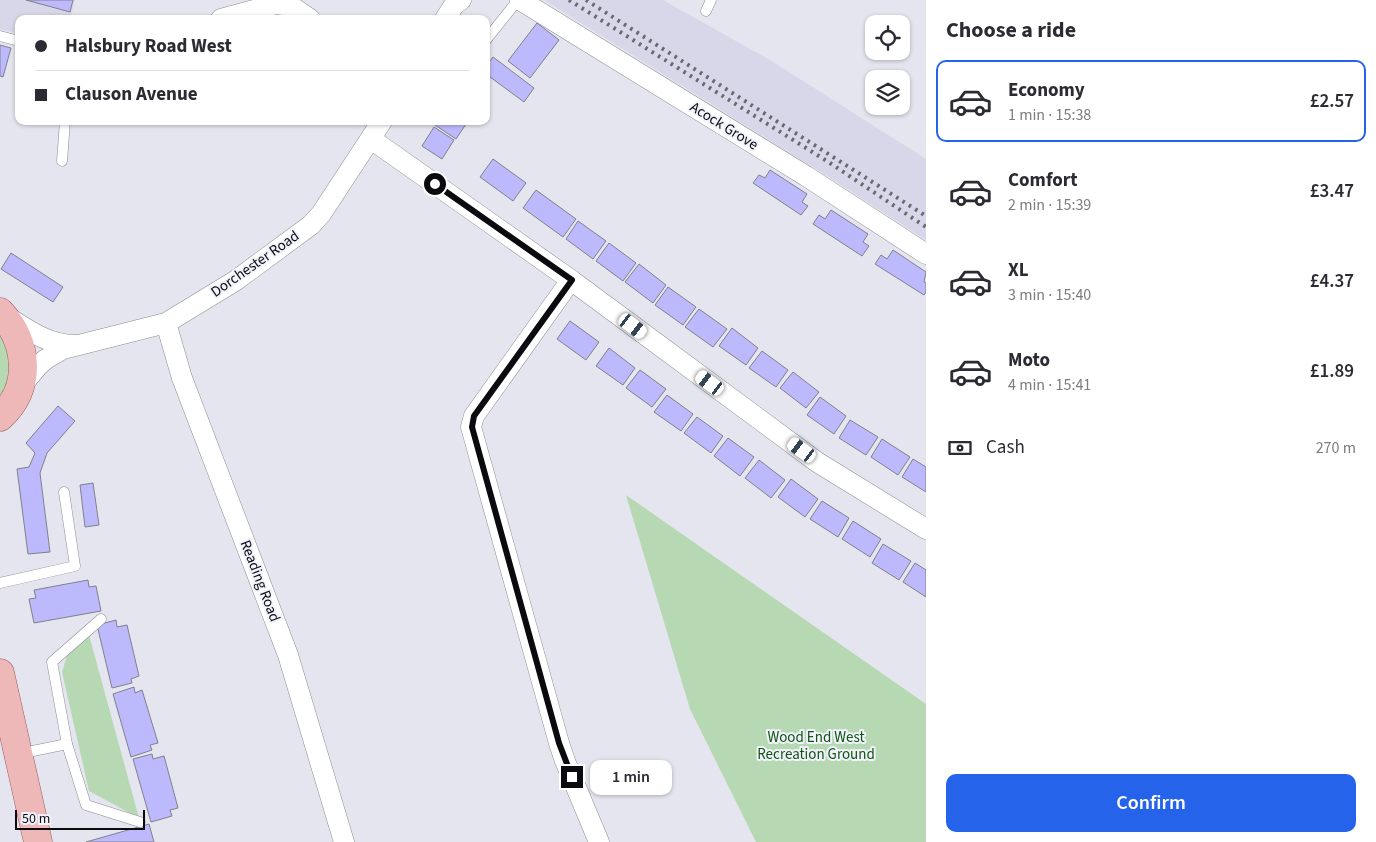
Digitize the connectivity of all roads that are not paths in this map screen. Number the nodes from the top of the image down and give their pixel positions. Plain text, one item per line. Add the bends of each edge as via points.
1 (519, 0) edge
2 (711, 0) edge
3 (706, 10) dead end
4 (229, 11) edge
5 (304, 15) edge
6 (490, 35) edge
7 (0, 36) edge
8 (15, 40) edge
9 (65, 125) edge
10 (380, 125) edge
11 (371, 139) junction
12 (62, 161) dead end
13 (926, 254) edge
14 (572, 280) junction
15 (0, 312) edge
16 (166, 323) junction
17 (82, 344) junction
18 (7, 408) edge
19 (64, 492) dead end
20 (926, 529) edge
21 (0, 583) edge
22 (101, 619) dead end
23 (0, 673) edge
24 (67, 744) junction
25 (17, 754) junction
26 (140, 822) dead end
27 (38, 842) edge
28 (344, 842) edge
29 (600, 842) edge

1 - 6 lane
1 - 13 street, Acock Grove via 806,176
2 - 3 lane
4 - 5 street via 276,4 291,6
7 - 8 lane
9 - 12 lane
10 - 11 street, Dorchester Road
11 - 14 street
11 - 16 street, Dorchester Road via 311,225 235,282
14 - 20 street via 817,462
14 - 29 street via 474,416 472,427 562,752
15 - 17 street, Dorchester Road via 51,342
15 - 18 main road via 9,322 21,348 22,370
16 - 17 street, Dorchester Road
16 - 28 street, Reading Road via 182,378 288,655
17 - 18 street, Dorchester Road via 63,349 46,359
19 - 21 lane via 75,566
22 - 24 lane via 52,662
23 - 25 main road
24 - 25 lane
24 - 26 lane via 86,805
25 - 27 main road

